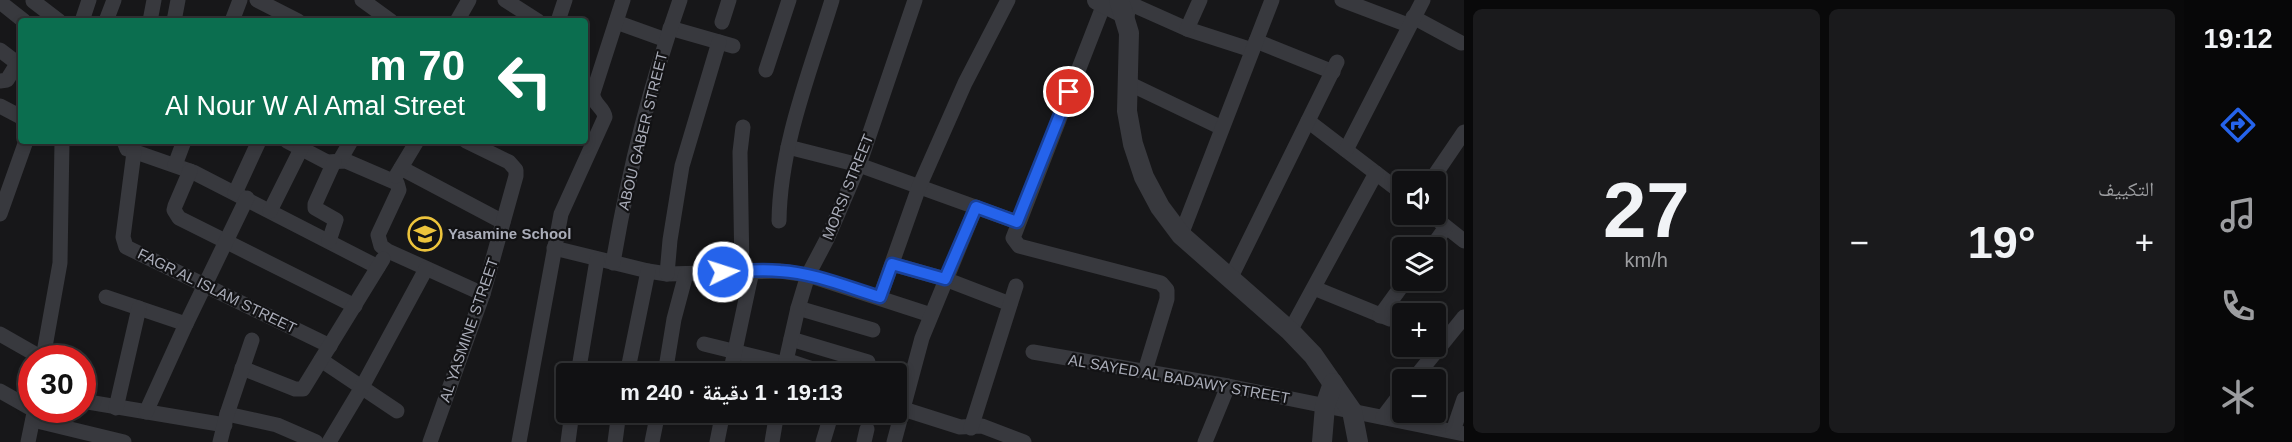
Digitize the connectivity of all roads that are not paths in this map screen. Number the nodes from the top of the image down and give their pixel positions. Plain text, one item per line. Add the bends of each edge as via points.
1 (89, 0) edge
2 (114, 0) edge
3 (154, 0) edge
4 (178, 0) edge
5 (240, 0) edge
6 (256, 0) edge
7 (362, 0) edge
8 (467, 0) edge
9 (505, 0) edge
10 (566, 0) edge
11 (623, 0) edge
12 (729, 0) edge
13 (789, 0) edge
14 (832, 0) edge
15 (915, 0) edge
16 (1008, 0) edge
17 (1200, 0) edge
18 (1272, 0) edge
19 (1342, 0) edge
20 (1423, 0) edge
21 (34, 1) edge
22 (0, 2) edge
23 (1117, 5) edge
24 (683, 6) edge
25 (20, 18) edge
26 (23, 18) edge
27 (55, 18) edge
28 (83, 18) edge
29 (107, 18) edge
30 (151, 18) edge
31 (175, 18) edge
32 (233, 18) edge
33 (292, 18) edge
34 (387, 18) edge
35 (458, 18) edge
36 (533, 18) edge
37 (559, 18) edge
38 (1411, 21) junction
39 (616, 22) junction
40 (722, 22) dead end
41 (1187, 29) junction
42 (668, 34) junction
43 (1461, 43) dead end
44 (1254, 46) junction
45 (0, 50) edge
46 (18, 64) edge
47 (18, 66) edge
48 (766, 70) dead end
49 (0, 81) edge
50 (1128, 83) junction
51 (0, 106) edge
52 (18, 115) edge
53 (1308, 121) junction
54 (743, 127) dead end
55 (1222, 128) junction
56 (1464, 132) edge
57 (25, 144) edge
58 (62, 144) edge
59 (183, 144) edge
60 (258, 144) edge
61 (291, 144) edge
62 (293, 144) edge
63 (349, 144) edge
64 (415, 144) edge
65 (471, 144) edge
66 (129, 147) edge
67 (788, 147) junction
68 (1346, 150) junction
69 (337, 161) junction
70 (175, 165) junction
71 (859, 165) junction
72 (401, 168) junction
73 (0, 169) edge
74 (190, 171) junction
75 (1437, 171) edge
76 (1376, 173) junction
77 (15, 176) junction
78 (393, 181) junction
79 (1392, 185) edge
80 (919, 187) junction
81 (4, 192) edge
82 (241, 196) junction
83 (976, 207) junction
84 (270, 211) junction
85 (0, 214) edge
86 (779, 221) dead end
87 (502, 222) junction
88 (1017, 222) junction
89 (1444, 225) edge
90 (1446, 227) junction
91 (1181, 235) junction
92 (1439, 237) edge
93 (328, 241) junction
94 (1464, 241) edge
95 (226, 242) junction
96 (554, 248) junction
97 (388, 251) junction
98 (597, 260) junction
99 (613, 263) junction
100 (892, 264) junction
101 (378, 267) junction
102 (426, 268) junction
103 (648, 271) junction
104 (747, 271) junction
105 (667, 274) junction
106 (686, 274) junction
107 (808, 275) junction
108 (945, 279) junction
109 (1230, 279) junction
110 (206, 284) junction
111 (1016, 286) dead end
112 (1314, 288) junction
113 (1400, 291) edge
114 (483, 294) junction
115 (106, 297) dead end
116 (880, 297) junction
117 (1010, 304) junction
118 (355, 306) junction
119 (139, 308) junction
120 (798, 308) junction
121 (931, 315) junction
122 (1464, 317) edge
123 (186, 324) junction
124 (873, 330) dead end
125 (1290, 332) junction
126 (0, 334) edge
127 (790, 339) junction
128 (252, 340) dead end
129 (704, 344) dead end
130 (20, 345) edge
131 (45, 345) edge
132 (330, 346) junction
133 (734, 352) junction
134 (1033, 352) dead end
135 (321, 360) junction
136 (867, 362) dead end
137 (580, 363) edge
138 (629, 363) edge
139 (667, 363) edge
140 (732, 363) edge
141 (774, 363) edge
142 (786, 363) edge
143 (242, 368) junction
144 (1422, 369) edge
145 (1145, 371) junction
146 (1333, 383) junction
147 (1228, 386) junction
148 (362, 387) junction
149 (907, 388) edge
150 (0, 391) edge
151 (1464, 399) edge
152 (18, 402) edge
153 (96, 404) edge
154 (1392, 405) edge
155 (1325, 406) junction
156 (116, 408) junction
157 (907, 410) edge
158 (398, 411) dead end
159 (1352, 411) junction
160 (146, 412) junction
161 (1383, 417) junction
162 (226, 420) junction
163 (31, 423) edge
164 (66, 423) edge
165 (571, 423) edge
166 (618, 423) edge
167 (656, 423) edge
168 (721, 423) edge
169 (775, 423) edge
170 (829, 423) edge
171 (898, 423) edge
172 (970, 428) junction
173 (1458, 432) edge
174 (28, 442) edge
175 (124, 442) edge
176 (220, 442) edge
177 (315, 442) edge
178 (329, 442) edge
179 (430, 442) edge
180 (519, 442) edge
181 (568, 442) edge
182 (615, 442) edge
183 (652, 442) edge
184 (717, 442) edge
185 (772, 442) edge
186 (823, 442) edge
187 (894, 442) edge
188 (1024, 442) edge
189 (1206, 442) edge
190 (1322, 442) edge
191 (1358, 442) edge

1 - 28 street
2 - 29 street
3 - 30 street
4 - 31 street
5 - 32 street
6 - 33 street
7 - 34 street
8 - 35 street
9 - 36 street
10 - 37 street
11 - 39 street
12 - 40 street
13 - 48 street
14 - 67 street
15 - 71 street, MORSI STREET
16 - 80 street
17 - 41 street
18 - 44 street
19 - 38 street
20 - 38 street
21 - 26 street
21 - 27 street
22 - 25 street
23 - 41 street
23 - 50 street via 1130,33
23 - 88 street
24 - 42 street, ABOU GABER STREET
38 - 43 street
38 - 68 street
39 - 42 street
39 - 96 street via 593,93 605,117 564,206
41 - 44 street
42 - 99 street, ABOU GABER STREET via 625,192
42 - 105 street via 726,44 682,166
44 - 53 street via 1335,67
44 - 55 street
45 - 46 street
47 - 49 street via 7,80
50 - 55 street
50 - 91 street via 1129,122 1144,177
51 - 52 street
53 - 68 street
53 - 109 street
54 - 104 street via 740,152
55 - 91 street
56 - 75 street
57 - 77 street
58 - 131 street via 60,263
59 - 70 street
60 - 82 street
61 - 84 street
62 - 69 street via 327,162
63 - 69 street
64 - 72 street
65 - 87 street, AL YASMINE STREET via 509,162 516,170
66 - 70 street
66 - 110 street, FAGR AL ISLAM STREET via 123,242 131,251
67 - 71 street
67 - 86 street
68 - 76 street
69 - 78 street
69 - 93 street via 315,204 315,208 336,220
70 - 74 street
71 - 80 street
71 - 107 street, MORSI STREET
72 - 78 street
72 - 87 street
73 - 77 street
74 - 82 street
74 - 95 street via 175,206 176,215
76 - 79 street
76 - 112 street
77 - 81 street
78 - 97 street via 399,190 378,235 381,246
80 - 83 street
80 - 100 street
81 - 85 street
82 - 84 street
82 - 95 street
83 - 88 street
83 - 108 street
84 - 93 street
87 - 114 street, AL YASMINE STREET
88 - 145 street via 1013,238 1019,246 1161,283 1167,290 1167,299
89 - 90 street
90 - 92 street
90 - 94 street
91 - 109 street
93 - 101 street
95 - 110 street
95 - 118 street
96 - 98 street
96 - 180 street
97 - 101 street
97 - 102 street
98 - 99 street
98 - 137 street
99 - 103 street
100 - 108 street
100 - 116 street
101 - 118 street
102 - 114 street
102 - 148 street
103 - 105 street
103 - 138 street
104 - 106 street
104 - 107 street
104 - 133 street
105 - 106 street
106 - 139 street
107 - 116 street
107 - 120 street, MORSI STREET
108 - 117 street
108 - 121 street
109 - 125 street
110 - 123 street
110 - 132 street, FAGR AL ISLAM STREET
111 - 117 street
112 - 113 street via 1385,317
112 - 125 street
114 - 179 street, AL YASMINE STREET
115 - 119 street
116 - 121 street
117 - 172 street
118 - 132 street
119 - 123 street
119 - 156 street
120 - 124 street
120 - 127 street, MORSI STREET
121 - 149 street
122 - 144 street
123 - 160 street
125 - 146 street
126 - 130 street
127 - 136 street
127 - 142 street, MORSI STREET
128 - 143 street
129 - 133 street
132 - 135 street
133 - 140 street
133 - 141 street
134 - 145 street, AL SAYED AL BADAWY STREET
135 - 143 street via 299,390
135 - 148 street
143 - 162 street
145 - 147 street, AL SAYED AL BADAWY STREET
146 - 155 street
146 - 159 street
147 - 155 street, AL SAYED AL BADAWY STREET
147 - 189 street
148 - 158 street
148 - 178 street
150 - 152 street
151 - 173 street
153 - 156 street
154 - 161 street
155 - 159 street, AL SAYED AL BADAWY STREET
155 - 190 street
156 - 160 street
157 - 172 street
159 - 161 street, AL SAYED AL BADAWY STREET
159 - 191 street
160 - 162 street
161 - 173 street, AL SAYED AL BADAWY STREET
162 - 176 street
162 - 177 street via 277,425
163 - 174 street
164 - 175 street
165 - 181 street
166 - 182 street
167 - 183 street
168 - 184 street
169 - 185 street
170 - 186 street
171 - 187 street
172 - 188 street via 982,426

